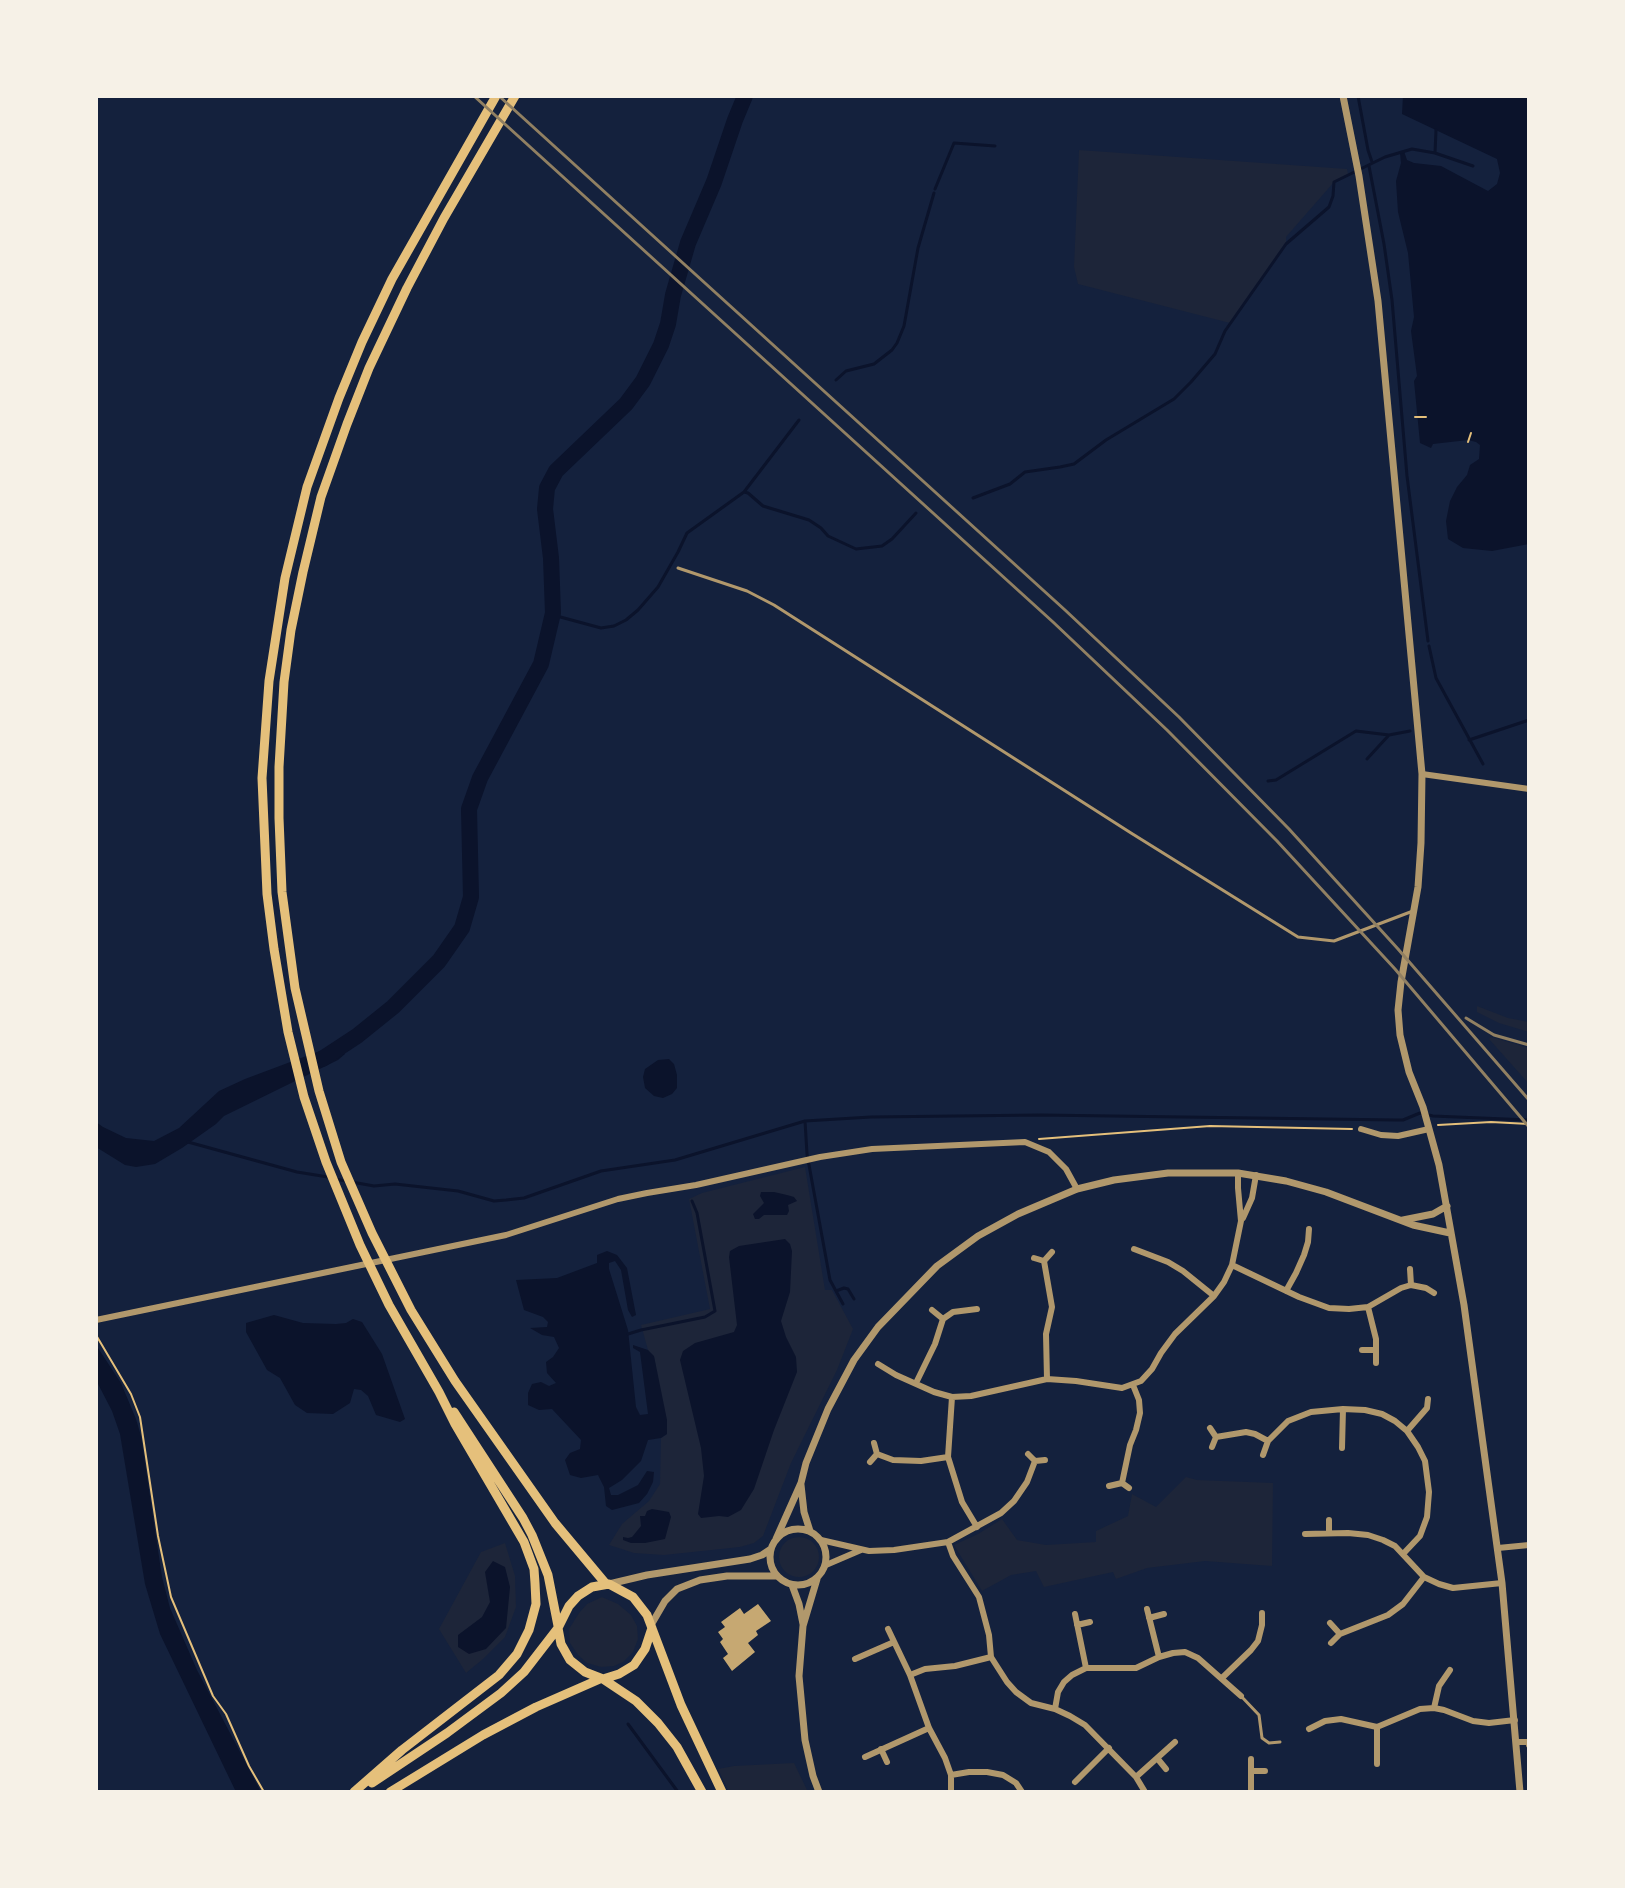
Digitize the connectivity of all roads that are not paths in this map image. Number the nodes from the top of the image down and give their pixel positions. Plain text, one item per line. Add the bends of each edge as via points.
1 (496, 96) edge
2 (515, 96) edge
3 (1343, 96) edge
4 (678, 568) dead end
5 (1422, 774) junction
6 (1529, 789) edge
7 (1414, 911) junction
8 (1428, 1125) junction
9 (1361, 1129) road end
10 (1238, 1173) junction
11 (1256, 1175) junction
12 (1077, 1189) junction
13 (1447, 1206) junction
14 (1401, 1220) junction
15 (1241, 1221) junction
16 (1309, 1229) dead end
17 (1450, 1233) junction
18 (1308, 1242) junction
19 (1318, 1245) dead end
20 (1134, 1249) dead end
21 (1052, 1252) dead end
22 (1034, 1258) dead end
23 (1044, 1261) junction
24 (1232, 1265) junction
25 (1410, 1269) dead end
26 (1411, 1285) junction
27 (1286, 1291) junction
28 (1434, 1293) dead end
29 (1214, 1296) junction
30 (1368, 1307) junction
31 (977, 1309) dead end
32 (932, 1310) dead end
33 (943, 1319) junction
34 (96, 1320) edge
35 (1362, 1350) dead end
36 (1376, 1350) junction
37 (1376, 1363) dead end
38 (878, 1364) dead end
39 (1047, 1379) junction
40 (916, 1383) junction
41 (1133, 1385) junction
42 (439, 1392) junction
43 (952, 1397) junction
44 (1428, 1399) dead end
45 (1343, 1409) junction
46 (1210, 1428) dead end
47 (1407, 1431) junction
48 (1216, 1437) junction
49 (1268, 1441) junction
50 (874, 1443) dead end
51 (1212, 1447) dead end
52 (1342, 1448) dead end
53 (877, 1454) junction
54 (1028, 1454) dead end
55 (1263, 1455) dead end
56 (948, 1457) junction
57 (1045, 1460) dead end
58 (1035, 1461) junction
59 (870, 1462) dead end
60 (801, 1483) junction
61 (1122, 1483) junction
62 (1109, 1486) dead end
63 (1129, 1488) dead end
64 (1329, 1520) dead end
65 (977, 1527) junction
66 (810, 1531) junction
67 (1329, 1533) junction
68 (1305, 1534) dead end
69 (776, 1539) junction
70 (821, 1540) junction
71 (948, 1542) junction
72 (1529, 1545) edge
73 (1498, 1548) junction
74 (771, 1549) junction
75 (861, 1550) junction
76 (1403, 1554) junction
77 (826, 1565) junction
78 (776, 1576) junction
79 (1424, 1577) junction
80 (817, 1579) junction
81 (1502, 1583) junction
82 (608, 1584) junction
83 (792, 1585) junction
84 (1147, 1609) dead end
85 (1262, 1613) dead end
86 (1075, 1614) dead end
87 (1164, 1614) dead end
88 (1149, 1618) junction
89 (1090, 1622) dead end
90 (1330, 1623) dead end
91 (1077, 1625) junction
92 (1262, 1625) junction
93 (1274, 1625) dead end
94 (651, 1626) junction
95 (803, 1626) junction
96 (558, 1627) junction
97 (888, 1629) dead end
98 (1340, 1634) junction
99 (894, 1642) junction
100 (1331, 1643) dead end
101 (991, 1657) junction
102 (1159, 1657) junction
103 (855, 1659) dead end
104 (1086, 1668) junction
105 (1437, 1668) dead end
106 (910, 1675) junction
107 (1222, 1678) junction
108 (601, 1679) junction
109 (1241, 1696) joint
110 (1434, 1708) junction
111 (1055, 1709) junction
112 (1515, 1720) junction
113 (1377, 1727) junction
114 (929, 1728) junction
115 (1309, 1729) dead end
116 (1175, 1742) dead end
117 (1280, 1742) dead end
118 (1516, 1742) junction
119 (1529, 1745) edge
120 (1109, 1748) junction
121 (881, 1749) junction
122 (865, 1757) dead end
123 (1157, 1758) junction
124 (1251, 1759) dead end
125 (887, 1762) dead end
126 (1377, 1764) dead end
127 (1166, 1769) dead end
128 (1251, 1771) junction
129 (1265, 1771) dead end
130 (951, 1775) junction
131 (1136, 1777) junction
132 (1075, 1782) dead end
133 (356, 1792) edge
134 (390, 1792) edge
135 (702, 1792) edge
136 (722, 1792) edge
137 (819, 1792) edge
138 (951, 1792) edge
139 (1022, 1792) edge
140 (1145, 1792) edge
141 (1251, 1792) edge
142 (1520, 1792) edge

1 - 42 highway via 392,279 339,398 307,487 285,578 269,681 262,778 274,949 304,1097 360,1245
2 - 82 highway via 444,218 369,368 321,497 284,682 279,818 285,915 303,1028 353,1192 433,1347 555,1523
3 - 5 street via 1378,301
4 - 7 lane via 774,605 1298,937 1334,941
5 - 6 street
5 - 7 street
7 - 8 street via 1398,1010 1402,1050
8 - 9 street via 1398,1136
8 - 13 street
10 - 11 street
10 - 12 street via 1157,1174
10 - 15 street
11 - 14 street via 1326,1192
11 - 15 street
12 - 34 street via 1049,1152 1025,1142 872,1149 618,1199 506,1235
12 - 60 street via 978,1236 906,1297 854,1360 828,1409
13 - 14 street
13 - 17 street
14 - 17 street
15 - 24 street
16 - 18 street
17 - 73 street
18 - 19 street
18 - 27 street
20 - 29 street via 1168,1262
21 - 23 street
22 - 23 street
23 - 39 street via 1052,1307 1046,1334
24 - 27 street
24 - 29 street
25 - 26 street
26 - 28 street
26 - 30 street
27 - 30 street via 1329,1308
29 - 41 street
30 - 36 street
31 - 33 street
32 - 33 street
33 - 40 street
35 - 36 street
36 - 37 street
38 - 40 street
39 - 41 street
39 - 43 street
40 - 43 street
41 - 61 street via 1140,1413
42 - 96 highway via 532,1535 548,1575
42 - 133 highway via 524,1542 534,1569 536,1604 517,1654 499,1675
43 - 56 street
44 - 47 street via 1427,1408
45 - 47 street via 1382,1414
45 - 49 street via 1295,1417
45 - 52 street
46 - 48 street
47 - 76 street via 1425,1461 1429,1492 1420,1536
48 - 49 street via 1246,1432
48 - 51 street
49 - 55 street
50 - 53 street
53 - 56 street via 893,1460
53 - 59 street
54 - 58 street
56 - 65 street via 962,1502
57 - 58 street
58 - 65 street via 1014,1501
60 - 66 street
60 - 69 street
61 - 62 street
61 - 63 street
64 - 67 street
65 - 71 street
66 - 69 street via 795,1529
66 - 70 street
67 - 68 street
67 - 76 street via 1368,1535
69 - 74 street
70 - 75 street
70 - 77 street
71 - 75 street
71 - 101 street via 979,1597
72 - 73 street
73 - 81 street
74 - 78 street
74 - 82 street via 750,1559
75 - 77 street
76 - 79 street
77 - 80 street
78 - 83 street
78 - 94 street via 727,1576 677,1589
79 - 81 street via 1453,1588
79 - 98 street via 1388,1615
80 - 83 street
80 - 95 street
81 - 112 street
82 - 94 highway via 633,1597
82 - 96 highway via 578,1596
83 - 95 street
84 - 88 street
85 - 92 street
86 - 91 street
87 - 88 street
88 - 102 street
89 - 91 street
90 - 98 street
91 - 104 street
92 - 93 street
92 - 107 street via 1258,1641
94 - 108 highway via 634,1665
94 - 136 highway
95 - 137 street via 799,1676 805,1740
96 - 108 highway via 570,1660
96 - 133 highway via 535,1660 501,1693
97 - 99 street
98 - 100 street
99 - 103 street
99 - 106 street
101 - 106 street
101 - 111 street via 1016,1692 1031,1703
102 - 104 street via 1136,1668
102 - 107 street via 1185,1652
104 - 111 street via 1064,1682
105 - 110 street via 1448,1673
106 - 114 street
107 - 109 street
108 - 134 highway via 483,1735
108 - 135 highway via 658,1723
109 - 117 lane via 1259,1715 1262,1738
110 - 112 street via 1473,1721
110 - 113 street
111 - 120 street via 1085,1725
112 - 118 street
113 - 115 street via 1341,1719
113 - 126 street
114 - 121 street
114 - 130 street
116 - 123 street
118 - 119 street
118 - 142 street
120 - 131 street
120 - 132 street
121 - 122 street
121 - 125 street
123 - 127 street
123 - 131 street
124 - 128 street
128 - 129 street
128 - 141 street
130 - 138 street
130 - 139 street via 1003,1775
131 - 140 street

